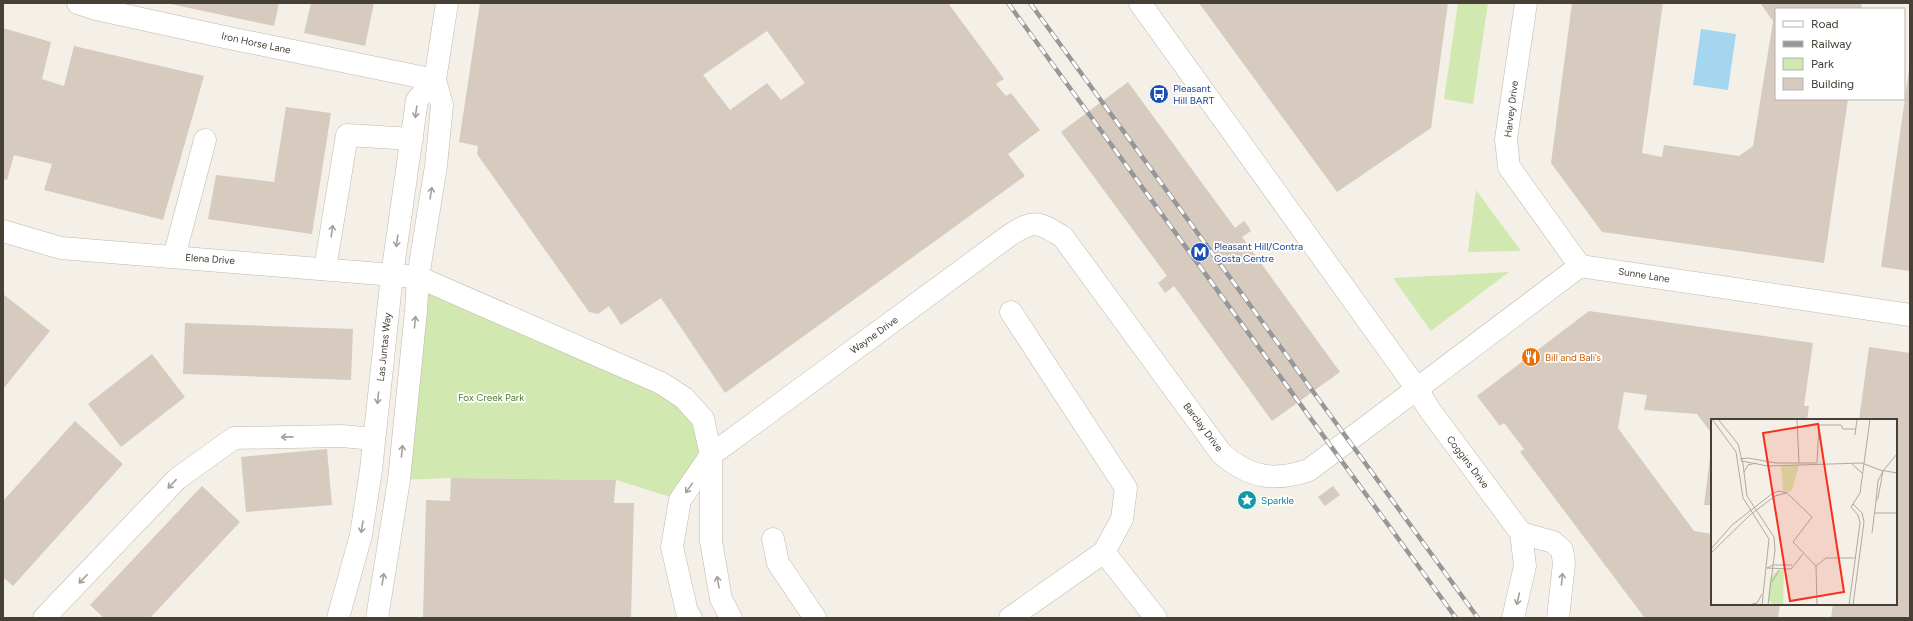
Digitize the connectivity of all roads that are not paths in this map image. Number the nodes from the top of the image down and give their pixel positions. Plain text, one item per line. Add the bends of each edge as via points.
1 (78, 3) edge
2 (447, 3) edge
3 (1140, 3) edge
4 (1526, 3) edge
5 (435, 80) junction
6 (412, 139) junction
7 (205, 140) dead end
8 (1042, 224) joint
9 (3, 231) edge
10 (174, 257) junction
11 (1580, 266) junction
12 (325, 269) junction
13 (392, 275) junction
14 (418, 277) junction
15 (1011, 312) dead end
16 (1910, 315) edge
17 (1417, 389) junction
18 (374, 439) junction
19 (711, 456) junction
20 (1520, 533) junction
21 (773, 539) dead end
22 (1104, 552) junction
23 (808, 616) edge
24 (44, 618) edge
25 (338, 618) edge
26 (377, 618) edge
27 (691, 618) edge
28 (731, 618) edge
29 (1010, 618) edge
30 (1156, 618) edge
31 (1513, 618) edge
32 (1558, 618) edge

1 - 5 street, Iron Horse Lane via 229,38
2 - 5 street
3 - 17 street, Coggins Drive
4 - 11 street, Harvey Drive via 1506,139 1509,167
5 -> 6 street, Las Juntas Way via 417,100
14 -> 5 street via 436,166 442,105
12 -> 6 street via 347,136
6 -> 13 street, Las Juntas Way
7 - 10 street
8 - 17 street, Barclay Drive via 1063,236 1221,453 1233,464 1247,471 1272,477 1291,476 1309,470
8 - 19 street, Wayne Drive via 1026,225 1010,235
9 - 10 street, Elena Drive via 61,248
10 - 12 street, Elena Drive
11 - 16 street, Sunne Lane
11 - 17 street
12 - 13 street, Elena Drive
13 - 14 street, Elena Drive
13 -> 18 street, Las Juntas Way
14 - 19 street, Elena Drive via 661,383 684,398 703,419
26 -> 14 street via 399,480
15 - 22 street via 1126,488 1122,519
17 - 20 street, Coggins Drive
18 -> 24 street via 342,436 234,438 177,479
18 -> 25 street, Las Juntas Way via 361,535
19 -> 27 street, Wayne Drive via 680,500 672,547 687,612
28 -> 19 street via 721,599 711,542
20 -> 31 street, Coggins Drive via 1525,566
32 -> 20 street via 1564,563 1562,550 1553,542
21 - 23 street via 778,563
22 - 29 street
22 - 30 street

